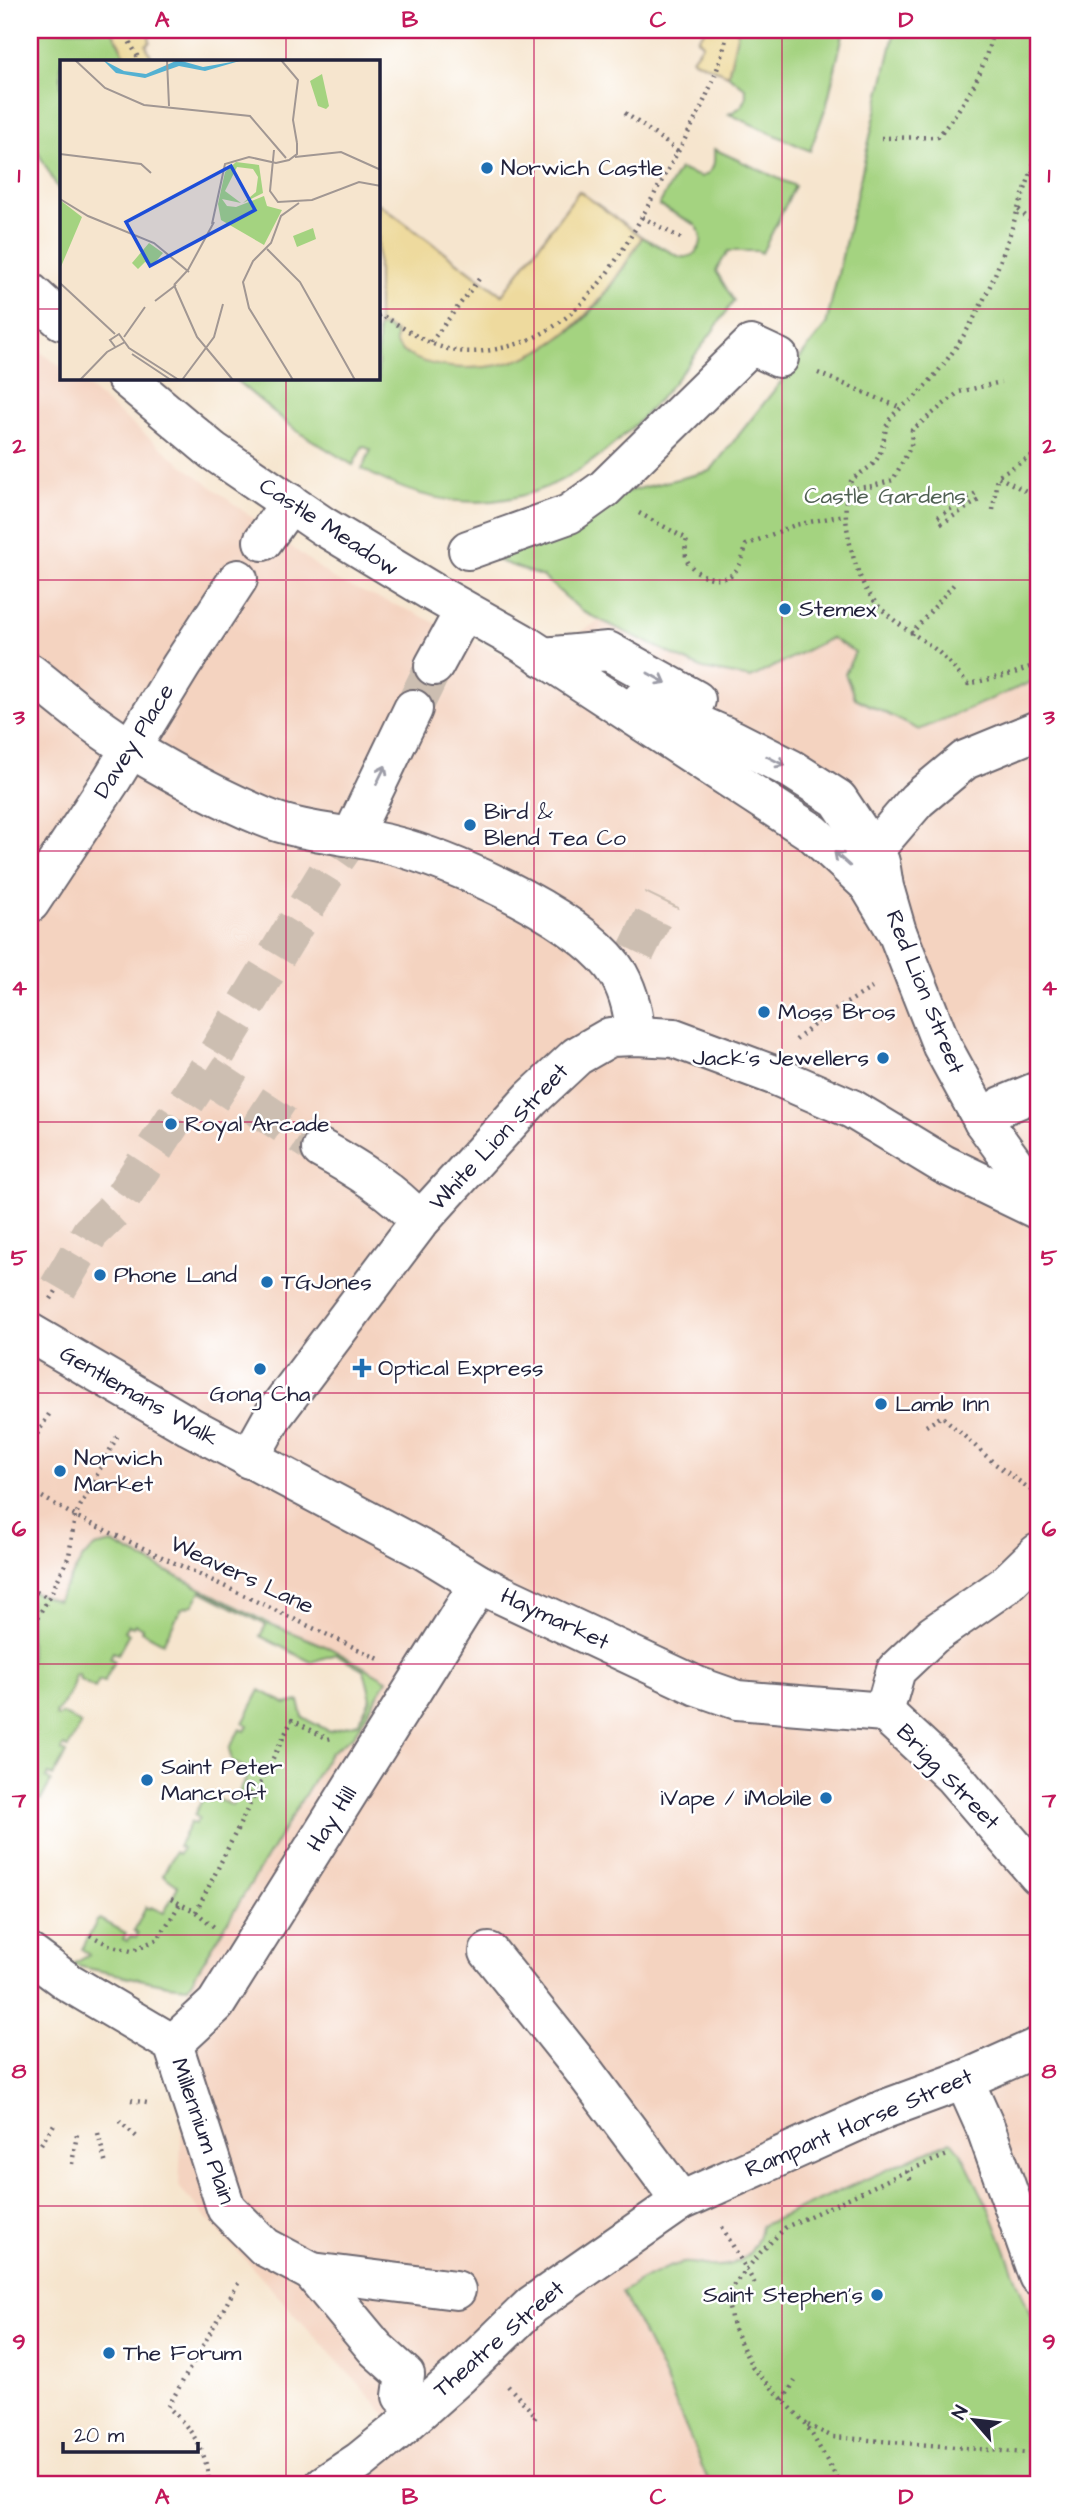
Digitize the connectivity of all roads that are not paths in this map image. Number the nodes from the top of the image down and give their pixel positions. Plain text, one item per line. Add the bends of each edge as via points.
1 (30, 292) edge
2 (60, 319) edge
3 (779, 358) dead end
4 (128, 380) edge
5 (290, 503) junction
6 (263, 541) dead end
7 (468, 550) dead end
8 (238, 579) dead end
9 (464, 611) junction
10 (544, 657) junction
11 (434, 666) tunnel mouth
12 (30, 673) edge
13 (413, 709) tunnel mouth
14 (1038, 730) edge
15 (130, 748) junction
16 (352, 836) junction
17 (874, 850) junction
18 (30, 903) edge
19 (897, 932) junction
20 (636, 1035) junction
21 (1038, 1091) edge
22 (983, 1121) junction
23 (321, 1149) tunnel mouth
24 (1038, 1197) edge
25 (1038, 1210) edge
26 (420, 1221) junction
27 (30, 1333) edge
28 (248, 1459) junction
29 (1038, 1553) edge
30 (479, 1584) junction
31 (884, 1712) junction
32 (1038, 1875) edge
33 (30, 1954) edge
34 (497, 1961) dead end
35 (173, 2044) junction
36 (1038, 2046) edge
37 (964, 2080) junction
38 (691, 2195) junction
39 (312, 2272) junction
40 (1038, 2276) edge
41 (456, 2290) dead end
42 (402, 2396) dead end
43 (324, 2485) edge

1 - 2 street
3 - 7 street via 751,345 613,496
4 - 5 street, Castle Meadow via 213,451
5 - 6 street
5 - 9 street, Castle Meadow
8 - 15 street, Davey Place
9 - 10 street, Castle Meadow
9 - 11 street
10 -> 17 street, Castle Meadow via 791,769 838,800
19 -> 10 street, Castle Meadow via 868,884 813,833
12 - 15 street
16 -> 13 street
14 - 17 street via 965,760 916,800
15 - 16 street via 266,818
15 - 18 street, Davey Place
16 - 20 street via 403,848 503,888 627,963
17 - 19 street, Red Lion Street
19 - 22 street, Red Lion Street via 942,1046
20 - 25 street, White Lion Street via 674,1038 852,1109 943,1164
20 - 26 street, White Lion Street via 610,1038 577,1056 532,1098
21 - 22 street via 1002,1106
22 - 24 street, Red Lion Street
23 - 26 street via 364,1172
26 - 28 street, White Lion Street via 273,1416
27 - 28 street, Gentlemans Walk
28 - 30 street, Haymarket via 425,1550
29 - 31 street via 1004,1586 933,1635 896,1670
30 - 31 street, Haymarket via 697,1686 737,1700
30 - 35 street, Hay Hill via 216,2004
31 - 32 street, Brigg Street via 953,1776
33 - 35 street, Millennium Plain
34 - 38 street via 592,2064
35 - 39 street, Millennium Plain via 226,2208 258,2253
36 - 37 street, Rampant Horse Street
37 - 38 street, Rampant Horse Street via 884,2109
37 - 40 street
38 - 43 street, Theatre Street via 532,2305 397,2431
39 - 41 street, Millennium Plain
39 - 42 street, Millennium Plain via 376,2349 405,2375

